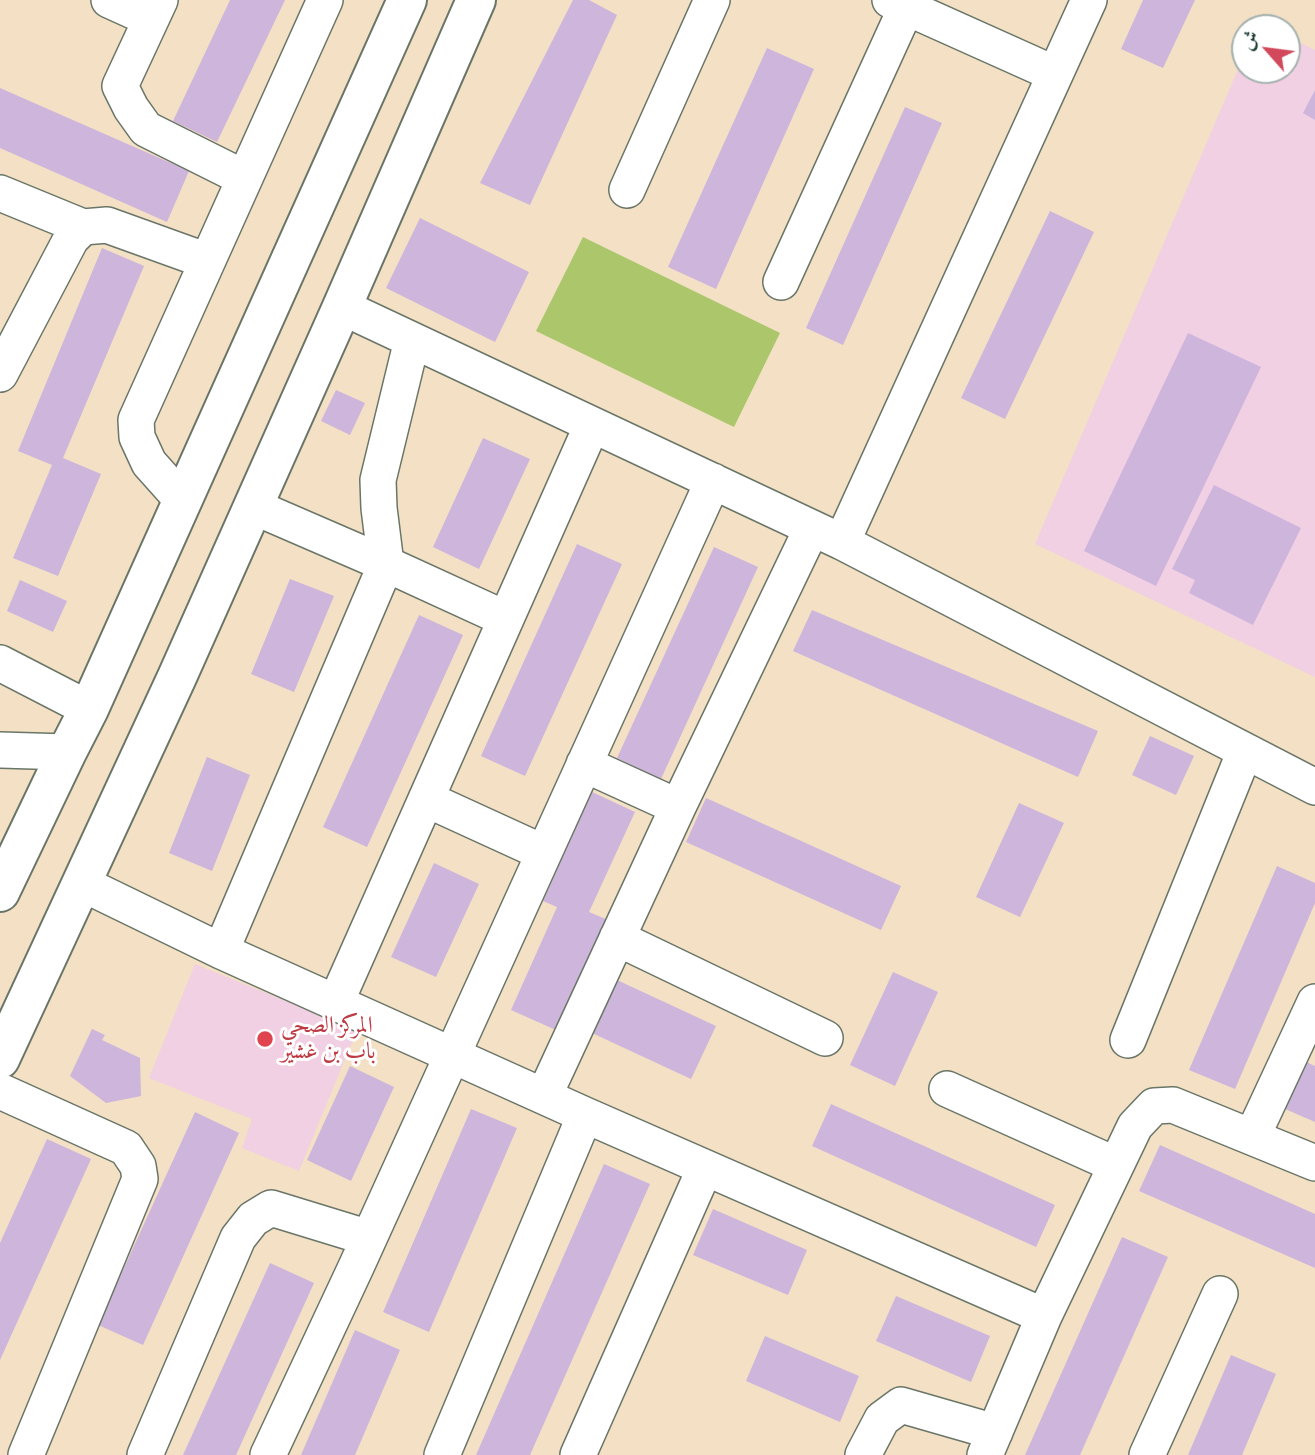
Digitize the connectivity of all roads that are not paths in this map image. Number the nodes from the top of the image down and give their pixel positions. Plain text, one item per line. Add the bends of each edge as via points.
1 (109, 0) edge
2 (325, 0) edge
3 (407, 0) edge
4 (476, 0) edge
5 (712, 0) edge
6 (1089, 0) edge
7 (898, 4) edge
8 (156, 9) edge
9 (1055, 74) junction
10 (244, 178) junction
11 (627, 190) dead end
12 (0, 193) edge
13 (83, 226) junction
14 (207, 261) junction
15 (781, 282) dead end
16 (342, 307) junction
17 (412, 340) junction
18 (0, 374) edge
19 (592, 425) junction
20 (713, 481) junction
21 (183, 501) junction
22 (252, 506) junction
23 (827, 535) junction
24 (386, 564) junction
25 (506, 620) junction
26 (0, 663) edge
27 (89, 709) junction
28 (0, 750) edge
29 (1245, 751) junction
30 (67, 752) junction
31 (584, 764) junction
32 (1315, 788) edge
33 (426, 799) junction
34 (678, 807) junction
35 (544, 853) junction
36 (81, 883) junction
37 (0, 892) edge
38 (617, 938) junction
39 (221, 951) junction
40 (1315, 1002) edge
41 (336, 1003) junction
42 (825, 1038) dead end
43 (1128, 1040) dead end
44 (452, 1055) junction
45 (0, 1059) edge
46 (947, 1089) dead end
47 (0, 1091) edge
48 (544, 1096) junction
49 (585, 1115) junction
50 (1252, 1137) junction
51 (1315, 1163) edge
52 (1116, 1165) junction
53 (705, 1168) junction
54 (369, 1238) junction
55 (1220, 1294) dead end
56 (1044, 1316) junction
57 (990, 1443) edge
58 (26, 1455) edge
59 (145, 1455) edge
60 (268, 1455) edge
61 (442, 1455) edge
62 (578, 1455) edge
63 (863, 1455) edge
64 (1147, 1455) edge

1 - 8 street
2 - 10 street
3 - 21 highway
4 - 16 highway
5 - 11 street
6 - 9 street
7 - 9 street
7 - 15 street
8 - 10 street via 120,86 131,108 146,129
9 - 23 street
10 - 14 street
12 - 13 street
13 - 14 street via 107,225
13 - 18 street via 71,239
14 - 21 street via 136,419 137,437 149,463
16 - 17 street
16 - 22 highway
17 - 19 street
17 - 24 street via 378,480
19 - 20 street
19 - 25 street
20 - 23 street
20 - 31 street
21 - 27 highway
22 - 24 street
22 - 36 highway
23 - 29 street
23 - 34 street
24 - 25 street
24 - 39 street
25 - 33 street
26 - 27 street
27 - 30 highway
28 - 30 street
29 - 32 street
29 - 43 street
30 - 37 highway
31 - 34 street
31 - 35 street
33 - 35 street
33 - 41 street
34 - 38 street
35 - 44 street
36 - 39 street
36 - 45 highway
38 - 42 street
38 - 48 street
39 - 41 street
40 - 50 street
41 - 44 street
44 - 48 street
44 - 54 street
46 - 52 street
47 - 58 street via 126,1148 138,1166 140,1179
48 - 49 street
49 - 53 street
49 - 61 street
50 - 51 street
50 - 52 street via 1173,1105 1154,1106 1135,1126
52 - 56 street
53 - 56 street
53 - 62 street
54 - 59 street via 271,1208 253,1219 238,1238
54 - 60 street
55 - 64 street
56 - 57 street
57 - 63 street via 901,1405 882,1419

